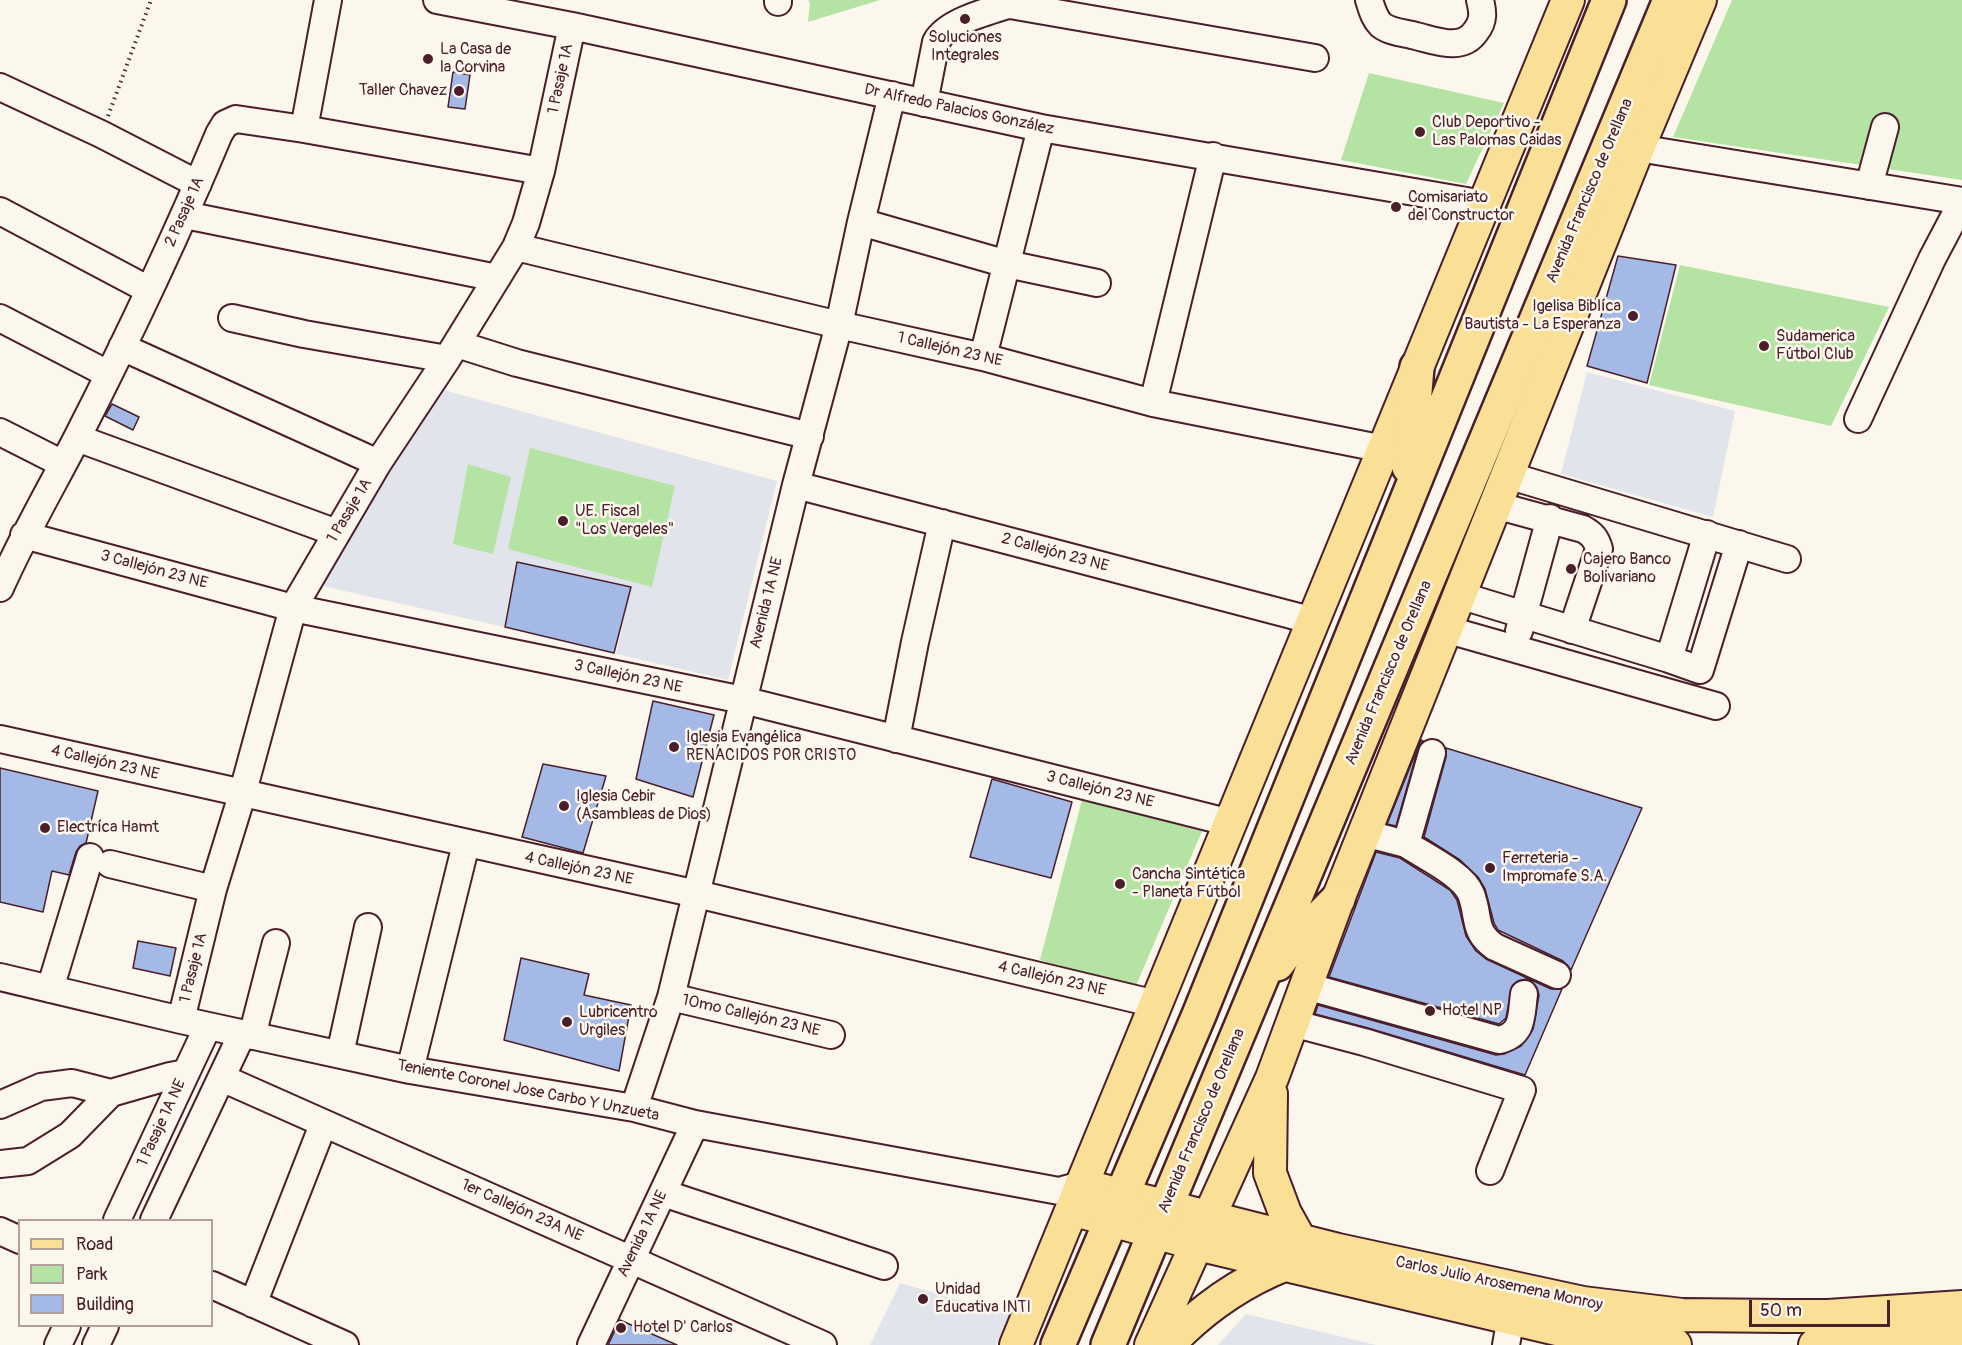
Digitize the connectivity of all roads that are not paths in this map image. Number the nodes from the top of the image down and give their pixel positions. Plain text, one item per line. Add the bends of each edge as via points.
1 (328, 0) edge
2 (437, 0) edge
3 (1369, 0) edge
4 (1480, 0) edge
5 (1568, 0) edge
6 (1609, 0) edge
7 (1670, 0) edge
8 (1700, 0) edge
9 (1016, 3) edge
10 (491, 5) edge
11 (572, 26) junction
12 (1315, 58) dead end
13 (0, 87) edge
14 (892, 95) junction
15 (924, 103) junction
16 (1885, 127) dead end
17 (1041, 128) junction
18 (304, 129) junction
19 (1638, 148) junction
20 (1213, 156) junction
21 (541, 171) junction
22 (198, 184) junction
23 (1869, 186) junction
24 (1962, 202) edge
25 (1484, 204) junction
26 (0, 211) edge
27 (185, 215) junction
28 (861, 222) junction
29 (516, 247) junction
30 (1007, 264) junction
31 (497, 278) junction
32 (1097, 283) dead end
33 (149, 290) junction
34 (0, 318) edge
35 (232, 318) dead end
36 (839, 325) junction
37 (122, 347) junction
38 (452, 352) junction
39 (983, 357) junction
40 (1417, 367) junction
41 (108, 374) junction
42 (1153, 403) junction
43 (1858, 420) dead end
44 (0, 432) edge
45 (810, 436) junction
46 (77, 438) junction
47 (1384, 449) junction
48 (378, 463) junction
49 (63, 464) junction
50 (1507, 475) junction
51 (796, 485) junction
52 (1567, 492) junction
53 (1495, 505) junction
54 (1404, 510) junction
55 (1550, 518) junction
56 (942, 523) junction
57 (1583, 529) junction
58 (337, 533) junction
59 (1707, 534) junction
60 (14, 541) edge
61 (1739, 544) junction
62 (1787, 559) dead end
63 (0, 588) edge
64 (1459, 594) junction
65 (293, 608) junction
66 (1523, 615) junction
67 (1314, 621) junction
68 (1445, 629) junction
69 (1572, 630) junction
70 (1514, 648) junction
71 (1670, 659) junction
72 (743, 700) junction
73 (1716, 706) dead end
74 (896, 739) junction
75 (0, 740) edge
76 (1432, 753) dead end
77 (242, 795) junction
78 (1231, 823) junction
79 (1364, 833) junction
80 (466, 844) junction
81 (1406, 844) junction
82 (213, 889) junction
83 (697, 894) junction
84 (1338, 899) junction
85 (368, 927) dead end
86 (276, 943) dead end
87 (1557, 975) dead end
88 (0, 977) edge
89 (1306, 986) junction
90 (50, 989) junction
91 (1255, 994) junction
92 (1524, 994) dead end
93 (671, 997) junction
94 (1156, 1004) junction
95 (181, 1020) junction
96 (1292, 1023) junction
97 (208, 1026) junction
98 (247, 1034) junction
99 (831, 1035) dead end
100 (340, 1054) junction
101 (410, 1070) junction
102 (186, 1073) junction
103 (222, 1078) junction
104 (1272, 1078) junction
105 (111, 1093) junction
106 (0, 1105) edge
107 (634, 1108) junction
108 (695, 1124) junction
109 (319, 1136) dead end
110 (0, 1164) edge
111 (1490, 1171) dead end
112 (663, 1193) junction
113 (1071, 1195) junction
114 (1117, 1208) junction
115 (118, 1219) edge
116 (155, 1219) edge
117 (1160, 1220) junction
118 (0, 1231) edge
119 (1202, 1231) junction
120 (18, 1239) edge
121 (1292, 1252) junction
122 (630, 1259) junction
123 (884, 1266) dead end
124 (213, 1285) edge
125 (253, 1304) junction
126 (1962, 1307) edge
127 (1511, 1317) edge
128 (67, 1327) edge
129 (105, 1327) edge
130 (1863, 1334) edge
131 (1827, 1335) edge
132 (1962, 1335) edge
133 (58, 1345) edge
134 (96, 1345) edge
135 (345, 1345) edge
136 (591, 1345) edge
137 (823, 1345) edge
138 (1016, 1345) edge
139 (1058, 1345) edge
140 (1108, 1345) edge
141 (1151, 1345) edge
142 (1168, 1345) edge
143 (1676, 1345) edge
144 (1815, 1345) edge

1 - 18 street
2 - 10 street, Dr Alfredo Palacios González
3 - 4 street via 1376,20 1386,28 1455,44 1470,38 1478,29 1483,12
5 - 25 main road
6 - 54 highway
7 - 91 highway, Avenida Francisco de Orellana
8 - 19 main road, Avenida Francisco de Orellana
9 - 12 street
9 - 15 street via 953,25 939,35
10 - 11 street, Dr Alfredo Palacios González
11 - 14 street, Dr Alfredo Palacios González
11 - 21 street, 1 Pasaje 1A
13 - 22 street
14 - 15 street, Dr Alfredo Palacios González
14 - 28 street, Avenida 1A NE
15 - 17 street, Dr Alfredo Palacios González
16 - 23 street
17 - 20 street, Dr Alfredo Palacios González
17 - 30 street
18 - 21 street, 2 Pasaje 1A
18 - 22 street, 2 Pasaje 1A via 231,120 222,129
19 - 23 street
19 - 50 main road, Avenida Francisco de Orellana
20 - 25 street, Dr Alfredo Palacios González
20 - 42 street
21 - 29 street, 1 Pasaje 1A
22 - 27 street, 2 Pasaje 1A
23 - 24 street
24 - 43 street
25 - 40 main road
26 - 33 street
27 - 31 street
27 - 33 street, 2 Pasaje 1A
28 - 30 street
28 - 36 street, Avenida 1A NE
29 - 31 street, 1 Pasaje 1A
29 - 36 street, 1 Callejón 23 NE
30 - 32 street
30 - 39 street
31 - 38 street, 1 Pasaje 1A
33 - 37 street, 2 Pasaje 1A
34 - 41 street
35 - 38 street via 304,334
36 - 39 street, 1 Callejón 23 NE
36 - 45 street, Avenida 1A NE
37 - 41 street, 2 Pasaje 1A
37 - 48 street
38 - 45 street via 518,363
38 - 48 street, 1 Pasaje 1A
39 - 42 street, 1 Callejón 23 NE
40 - 47 main road
40 - 54 highway
41 - 46 street, 2 Pasaje 1A
42 - 47 street, 1 Callejón 23 NE
44 - 49 street
45 - 51 street, Avenida 1A NE
46 - 49 street, 2 Pasaje 1A
46 - 58 street
47 - 67 main road
48 - 58 street, 1 Pasaje 1A
49 - 60 street, 2 Pasaje 1A
50 - 52 street
50 - 53 main road, Avenida Francisco de Orellana
51 - 56 street, 2 Callejón 23 NE
51 - 72 street, Avenida 1A NE
52 - 57 street
52 - 59 street
53 - 55 street
53 - 64 main road, Avenida Francisco de Orellana
54 - 114 highway
55 - 57 street
55 - 66 street
56 - 67 street, 2 Callejón 23 NE
56 - 74 street
57 - 69 street via 1593,535 1599,549
58 - 65 street, 1 Pasaje 1A
59 - 61 street
59 - 71 street
60 - 63 street, 2 Pasaje 1A
60 - 65 street, 3 Callejón 23 NE
61 - 62 street
61 - 71 street via 1700,670
64 - 66 street
64 - 68 main road, Avenida Francisco de Orellana
65 - 72 street, 3 Callejón 23 NE
65 - 77 street, 1 Pasaje 1A
66 - 69 street
66 - 70 street
67 - 78 main road
68 - 70 street
68 - 79 main road, Avenida Francisco de Orellana
69 - 71 street
70 - 73 street
72 - 74 street, 3 Callejón 23 NE
72 - 83 street, Avenida 1A NE
74 - 78 street, 3 Callejón 23 NE
75 - 77 street, 4 Callejón 23 NE
76 - 81 street
77 - 80 street, 4 Callejón 23 NE
77 - 82 street, 1 Pasaje 1A
78 - 94 main road
79 - 81 street
79 - 84 main road, Avenida Francisco de Orellana
80 - 83 street, 4 Callejón 23 NE
80 - 101 street
81 - 87 street via 1464,884 1486,941
82 - 90 street via 100,860
82 - 95 street, 1 Pasaje 1A
83 - 93 street, Avenida 1A NE
83 - 94 street, 4 Callejón 23 NE
84 - 89 main road, Avenida Francisco de Orellana
84 - 91 highway via 1286,952
85 - 100 street
86 - 98 street
88 - 90 street, Teniente Coronel Jose Carbo Y Unzueta
89 - 92 street via 1499,1040 1510,1037 1519,1028
89 - 96 main road, Avenida Francisco de Orellana
90 - 95 street, Teniente Coronel Jose Carbo Y Unzueta
91 - 117 highway, Avenida Francisco de Orellana
93 - 99 street, 10mo Callejón 23 NE
93 - 107 street, Avenida 1A NE
94 - 113 main road
95 - 97 street, Teniente Coronel Jose Carbo Y Unzueta
96 - 104 main road, Avenida Francisco de Orellana
96 - 111 street via 1522,1090
97 - 98 street, Teniente Coronel Jose Carbo Y Unzueta
97 - 102 street, 1 Pasaje 1A NE
98 - 100 street, Teniente Coronel Jose Carbo Y Unzueta
98 - 103 street
100 - 101 street, Teniente Coronel Jose Carbo Y Unzueta
101 - 107 street, Teniente Coronel Jose Carbo Y Unzueta
102 - 105 street
102 - 115 street, 1 Pasaje 1A NE
103 - 116 street
103 - 122 street, 1er Callejón 23A NE
104 - 119 main road, Avenida Francisco de Orellana
104 - 121 main road via 1270,1173 1285,1213
105 - 106 street via 72,1083 41,1087
105 - 110 street via 70,1135 28,1161
107 - 108 street, Teniente Coronel Jose Carbo Y Unzueta
108 - 112 street, Avenida 1A NE
108 - 113 street, Teniente Coronel Jose Carbo Y Unzueta
109 - 125 street
112 - 122 street, Avenida 1A NE
112 - 123 street
113 - 114 main road, Carlos Julio Arosemena Monroy
113 - 138 main road
114 - 117 main road, Carlos Julio Arosemena Monroy
114 - 139 highway
117 - 119 main road, Carlos Julio Arosemena Monroy
117 - 140 highway, Avenida Francisco de Orellana
118 - 120 street
119 - 121 main road, Carlos Julio Arosemena Monroy
119 - 141 main road, Avenida Francisco de Orellana
121 - 127 main road, Carlos Julio Arosemena Monroy
121 - 142 main road via 1225,1295
122 - 136 street, Avenida 1A NE
122 - 137 street, 1er Callejón 23A NE
124 - 125 street
125 - 135 street
126 - 130 main road, Carlos Julio Arosemena Monroy
127 - 131 main road, Carlos Julio Arosemena Monroy via 1583,1304
127 - 143 main road, Carlos Julio Arosemena Monroy via 1578,1334
128 - 133 street
129 - 134 street
130 - 131 main road, Carlos Julio Arosemena Monroy
130 - 132 main road, Carlos Julio Arosemena Monroy
131 - 144 main road, Carlos Julio Arosemena Monroy

